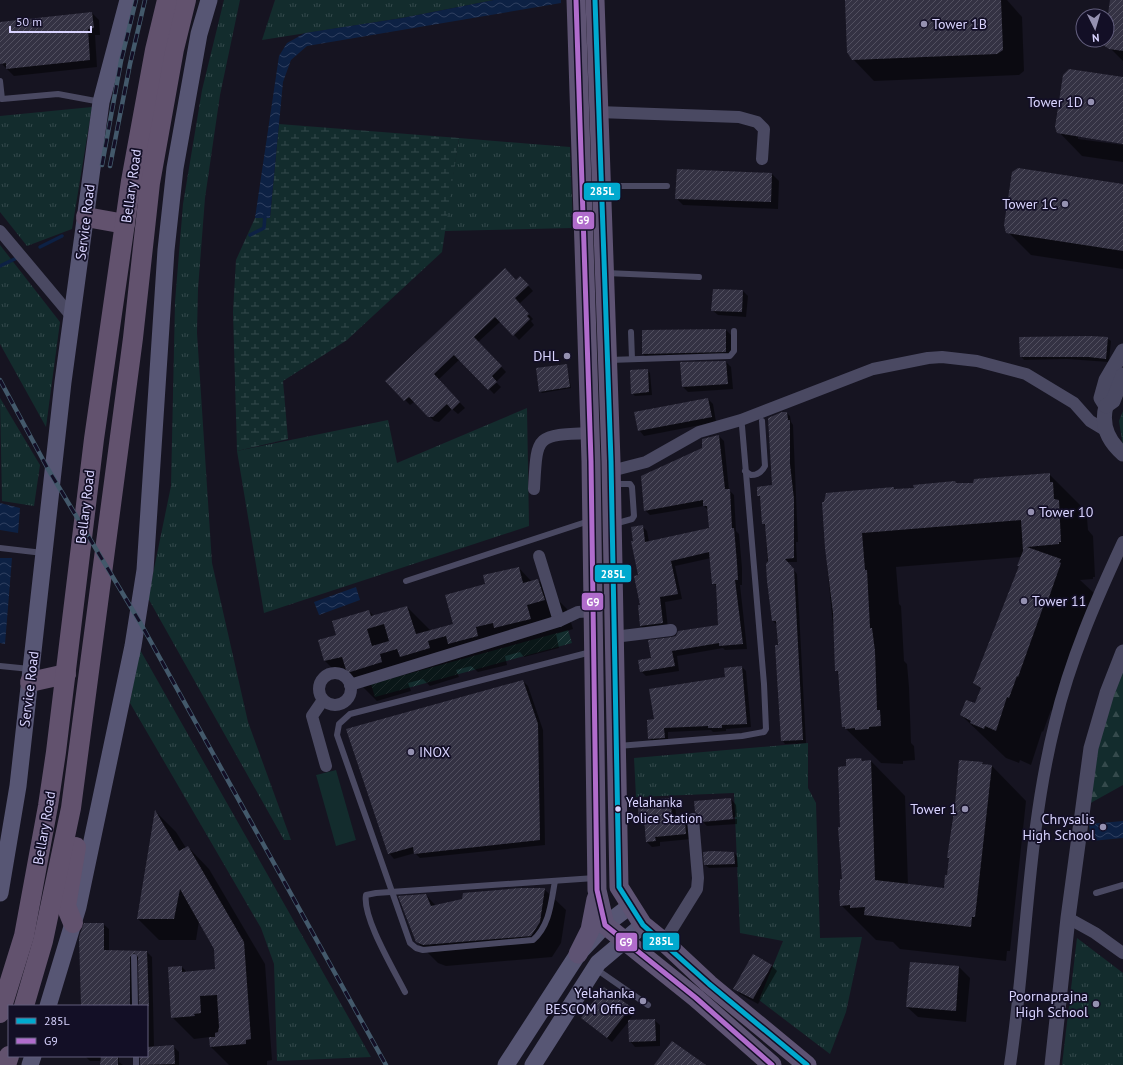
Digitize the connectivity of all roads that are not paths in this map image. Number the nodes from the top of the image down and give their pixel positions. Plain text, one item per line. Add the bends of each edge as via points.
1 (128, 0) edge
2 (167, 0) edge
3 (186, 0) edge
4 (209, 0) edge
5 (595, 7) edge
6 (576, 9) edge
7 (577, 57) junction
8 (597, 58) junction
9 (0, 81) edge
10 (101, 102) junction
11 (598, 112) junction
12 (762, 159) dead end
13 (601, 186) junction
14 (667, 186) dead end
15 (86, 217) junction
16 (125, 223) junction
17 (0, 231) edge
18 (604, 273) junction
19 (699, 277) dead end
20 (73, 318) junction
21 (734, 331) dead end
22 (631, 332) dead end
23 (1123, 351) edge
24 (632, 359) junction
25 (607, 360) junction
26 (1123, 375) edge
27 (1106, 406) junction
28 (762, 421) dead end
29 (742, 426) dead end
30 (1105, 430) junction
31 (590, 433) junction
32 (1123, 454) edge
33 (745, 471) junction
34 (611, 477) junction
35 (534, 489) dead end
36 (592, 520) junction
37 (1123, 542) edge
38 (0, 548) edge
39 (44, 554) junction
40 (539, 556) dead end
41 (406, 581) dead end
42 (593, 617) junction
43 (559, 621) junction
44 (671, 630) dead end
45 (614, 637) junction
46 (594, 651) junction
47 (1123, 652) edge
48 (0, 666) edge
49 (66, 674) junction
50 (31, 676) junction
51 (350, 685) junction
52 (322, 700) junction
53 (616, 746) junction
54 (326, 766) dead end
55 (71, 808) junction
56 (693, 819) dead end
57 (555, 881) junction
58 (597, 884) junction
59 (1123, 884) edge
60 (392, 892) junction
61 (0, 893) edge
62 (1096, 893) dead end
63 (630, 906) junction
64 (1068, 918) junction
65 (73, 923) junction
66 (605, 925) junction
67 (643, 925) junction
68 (664, 942) junction
69 (618, 947) junction
70 (1123, 953) edge
71 (578, 954) junction
72 (134, 957) dead end
73 (595, 968) junction
74 (405, 992) dead end
75 (24, 1005) edge
76 (48, 1005) edge
77 (135, 1005) edge
78 (648, 1005) dead end
79 (0, 1013) edge
80 (535, 1064) edge
81 (506, 1065) edge
82 (772, 1065) edge
83 (807, 1065) edge
84 (1010, 1065) edge
85 (1052, 1065) edge

1 - 10 main road, Service Road
2 - 16 highway, Bellary Road via 142,116
3 - 55 highway, Bellary Road via 174,49 150,183 132,346
4 - 65 main road via 199,34 186,100 172,190 145,570 123,697
5 - 8 main road
6 - 7 main road
7 - 8 main road
7 - 31 main road
8 - 11 main road
9 - 10 lane via 2,99 62,94
10 - 15 main road, Service Road
11 - 12 street via 712,114 757,122 764,129
11 - 13 main road
13 - 14 lane
13 - 18 main road
15 - 16 highway
15 - 20 main road, Service Road
16 - 49 highway, Bellary Road via 94,439
17 - 20 street
18 - 19 lane
18 - 25 main road
20 - 39 main road, Service Road via 63,382
21 - 24 lane via 734,351 730,356
22 - 24 lane
23 - 27 street via 1106,380 1101,398
24 - 25 lane
25 - 34 main road
26 - 27 street via 1113,401
27 - 30 street via 1103,418
28 - 33 lane via 765,466 758,474 751,475
29 - 33 lane
30 - 32 street
30 - 34 street via 1090,421 1074,403 1026,374 977,361 928,358 873,369 741,420 699,432 646,462
31 - 35 street via 545,438 538,444
31 - 36 main road
33 - 53 lane via 766,729 764,732 742,736
34 - 45 main road
36 - 41 lane
36 - 42 main road
37 - 84 street via 1071,666 1054,724 1036,836
38 - 39 lane
39 - 50 main road, Service Road
40 - 43 street
42 - 43 street
42 - 46 main road
43 - 51 street
44 - 45 street
45 - 53 main road
46 - 58 main road
46 - 60 lane via 350,714 339,724 337,735
47 - 64 street via 1106,694 1091,748
48 - 50 lane
49 - 50 highway
49 - 79 highway, Bellary Road via 48,806 24,936
50 - 61 main road, Service Road via 18,786
51 - 52 street via 349,696 342,703 332,705
51 - 52 street via 340,674 325,676 318,690
52 - 54 street via 312,716
53 - 63 main road via 619,887
55 - 65 highway via 78,833 66,906
55 - 75 highway, Bellary Road via 43,940
56 - 68 street via 697,889
57 - 58 lane
57 - 60 lane
57 - 60 lane via 542,932 533,940 423,950 410,943
58 - 66 main road
58 - 71 main road via 590,930
59 - 62 lane
60 - 74 lane via 366,895 364,903 368,918
63 - 66 main road
63 - 67 main road
64 - 70 street
64 - 85 street
65 - 76 main road
66 - 69 main road
66 - 71 main road
67 - 68 main road
67 - 69 main road
68 - 83 main road via 709,984
69 - 73 main road via 598,962
69 - 82 main road via 696,998
71 - 81 main road
72 - 77 lane
73 - 78 lane
73 - 80 main road

